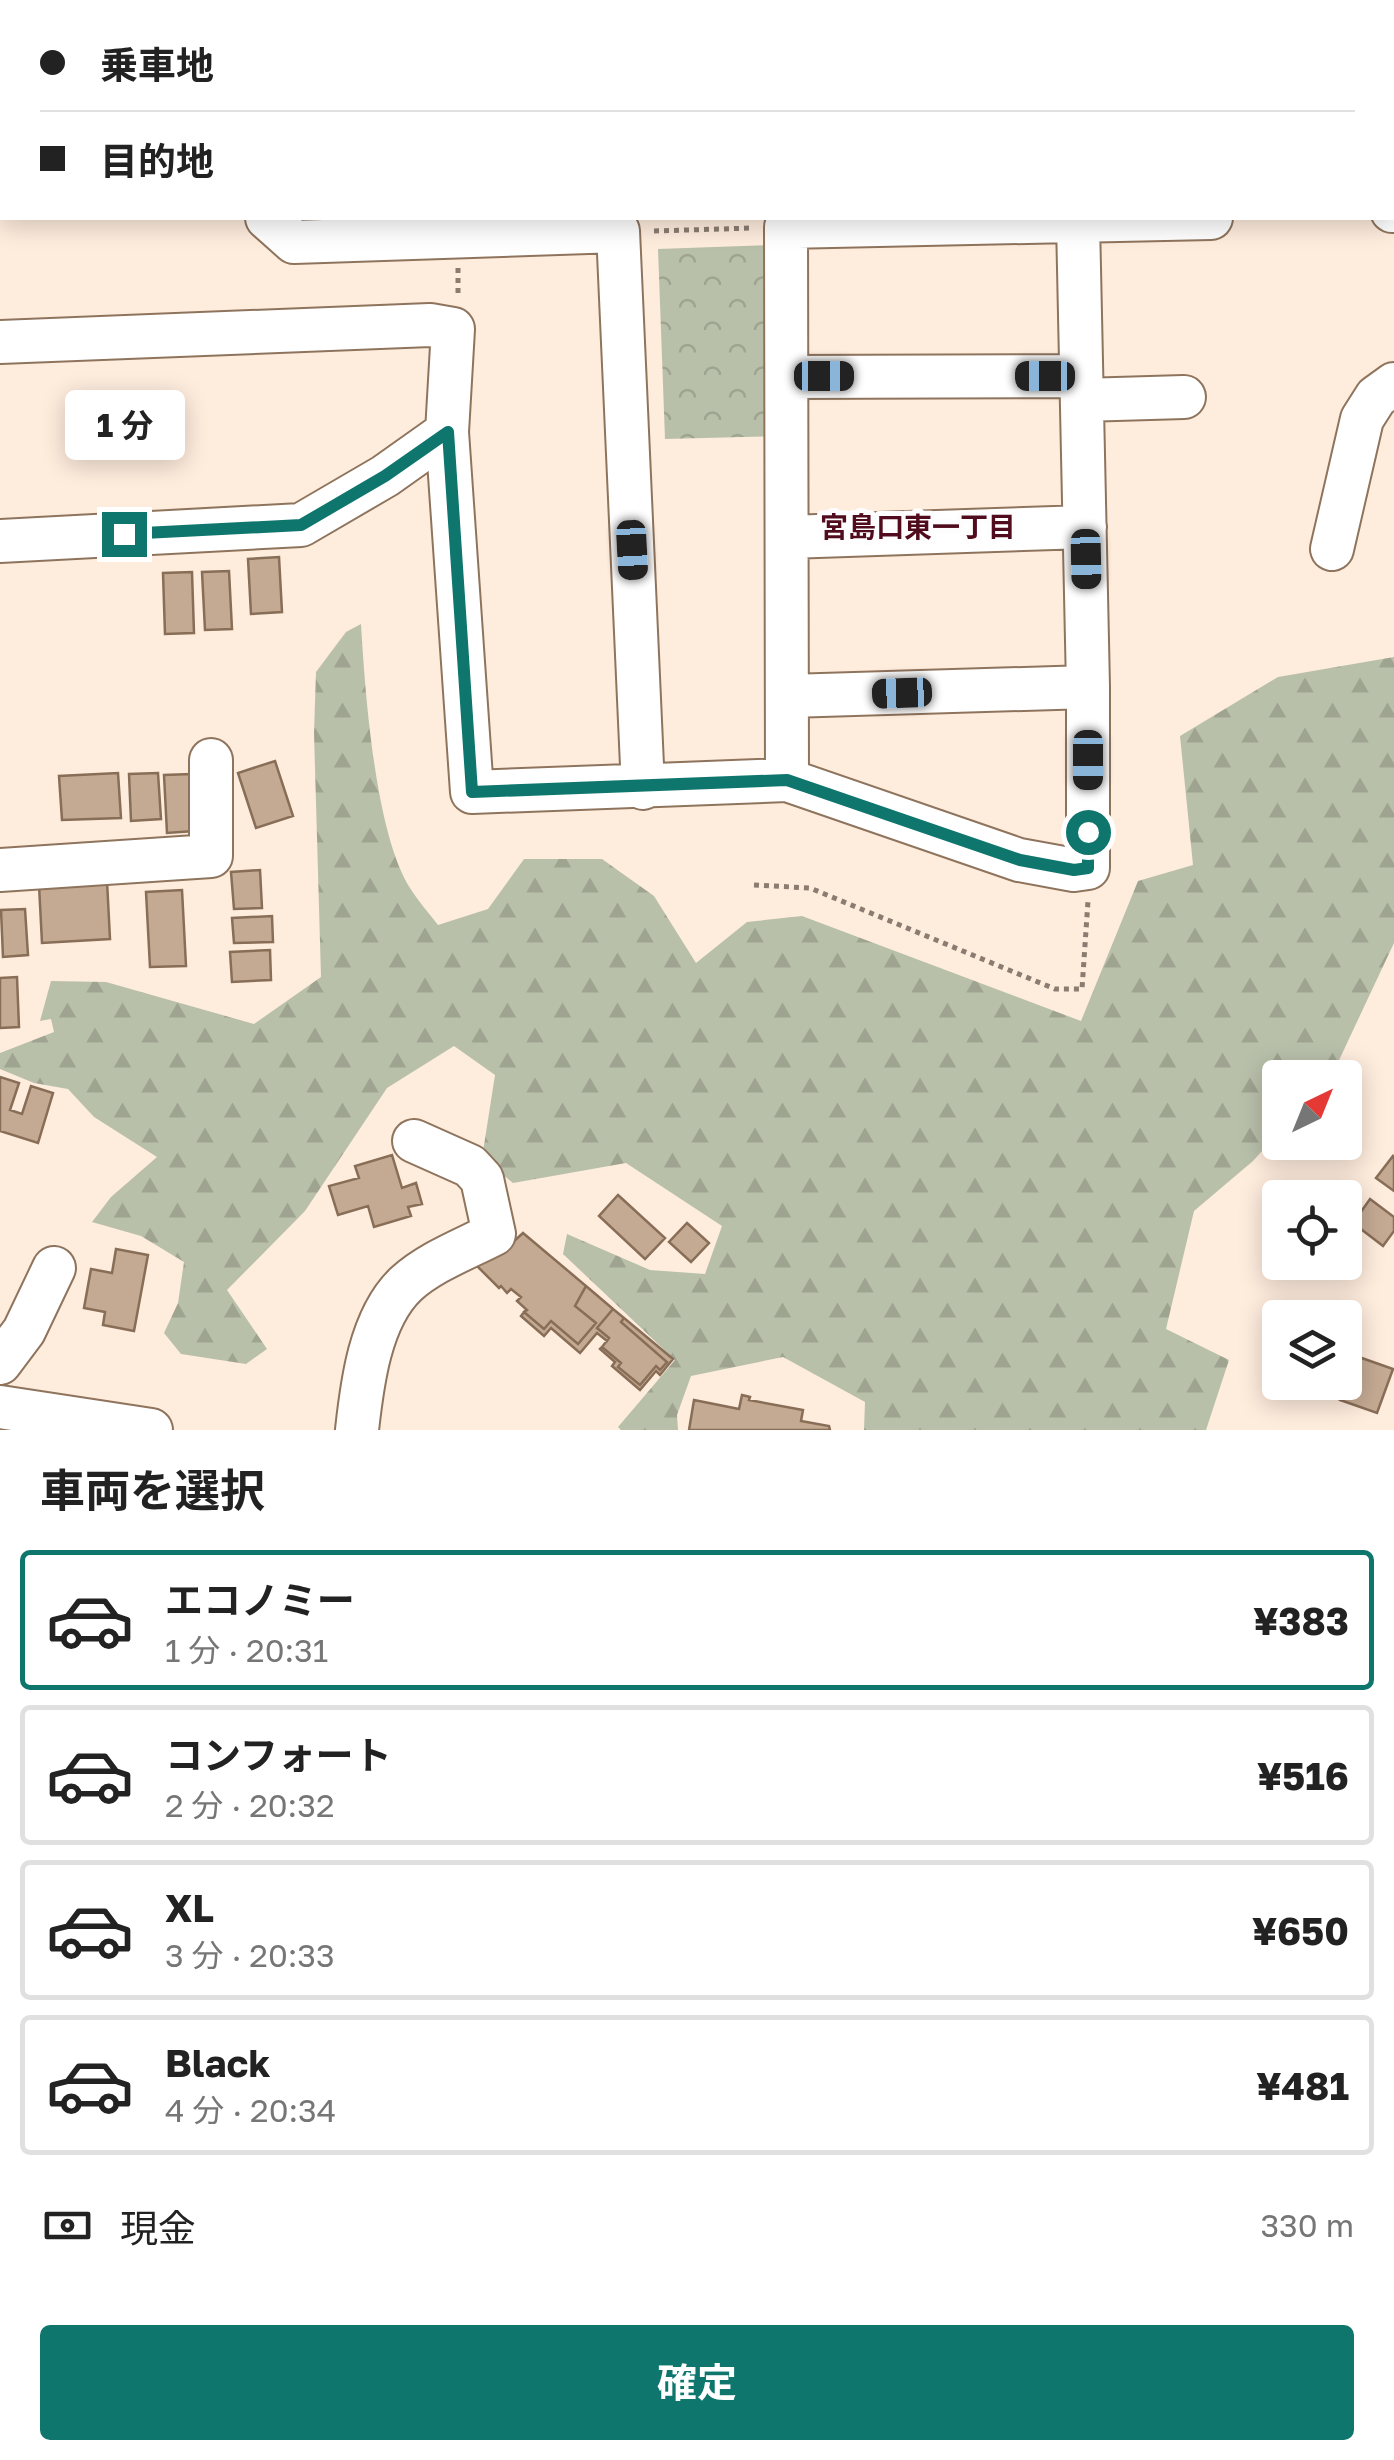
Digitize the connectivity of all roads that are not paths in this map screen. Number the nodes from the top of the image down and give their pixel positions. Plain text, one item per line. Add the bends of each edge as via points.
1 (269, 220) edge
2 (1144, 220) edge
3 (923, 221) edge
4 (1078, 222) junction
5 (0, 342) edge
6 (787, 376) junction
7 (1394, 384) edge
8 (1082, 388) junction
9 (1184, 397) dead end
10 (448, 432) junction
11 (1085, 527) junction
12 (788, 537) junction
13 (0, 541) edge
14 (1332, 549) dead end
15 (1088, 687) junction
16 (789, 696) junction
17 (211, 760) dead end
18 (787, 780) junction
19 (642, 788) junction
20 (0, 870) edge
21 (414, 1141) dead end
22 (54, 1268) dead end
23 (0, 1363) edge
24 (0, 1407) edge
25 (151, 1430) edge
26 (357, 1430) edge

1 - 19 street via 294,242 618,232
2 - 4 street
3 - 4 street
3 - 6 street via 786,227
4 - 8 street
5 - 10 street via 453,329
6 - 8 street
6 - 12 street
7 - 14 street via 1362,418
8 - 9 street
8 - 11 street
10 - 13 street via 301,525
10 - 19 street via 472,792
11 - 12 street
11 - 15 street
12 - 16 street
15 - 16 street
15 - 18 street via 1088,868 1020,860
16 - 18 street
17 - 20 street via 212,856
18 - 19 street
21 - 26 street via 470,1166 482,1180 494,1234 422,1272 388,1306
22 - 23 street via 24,1331
24 - 25 street

